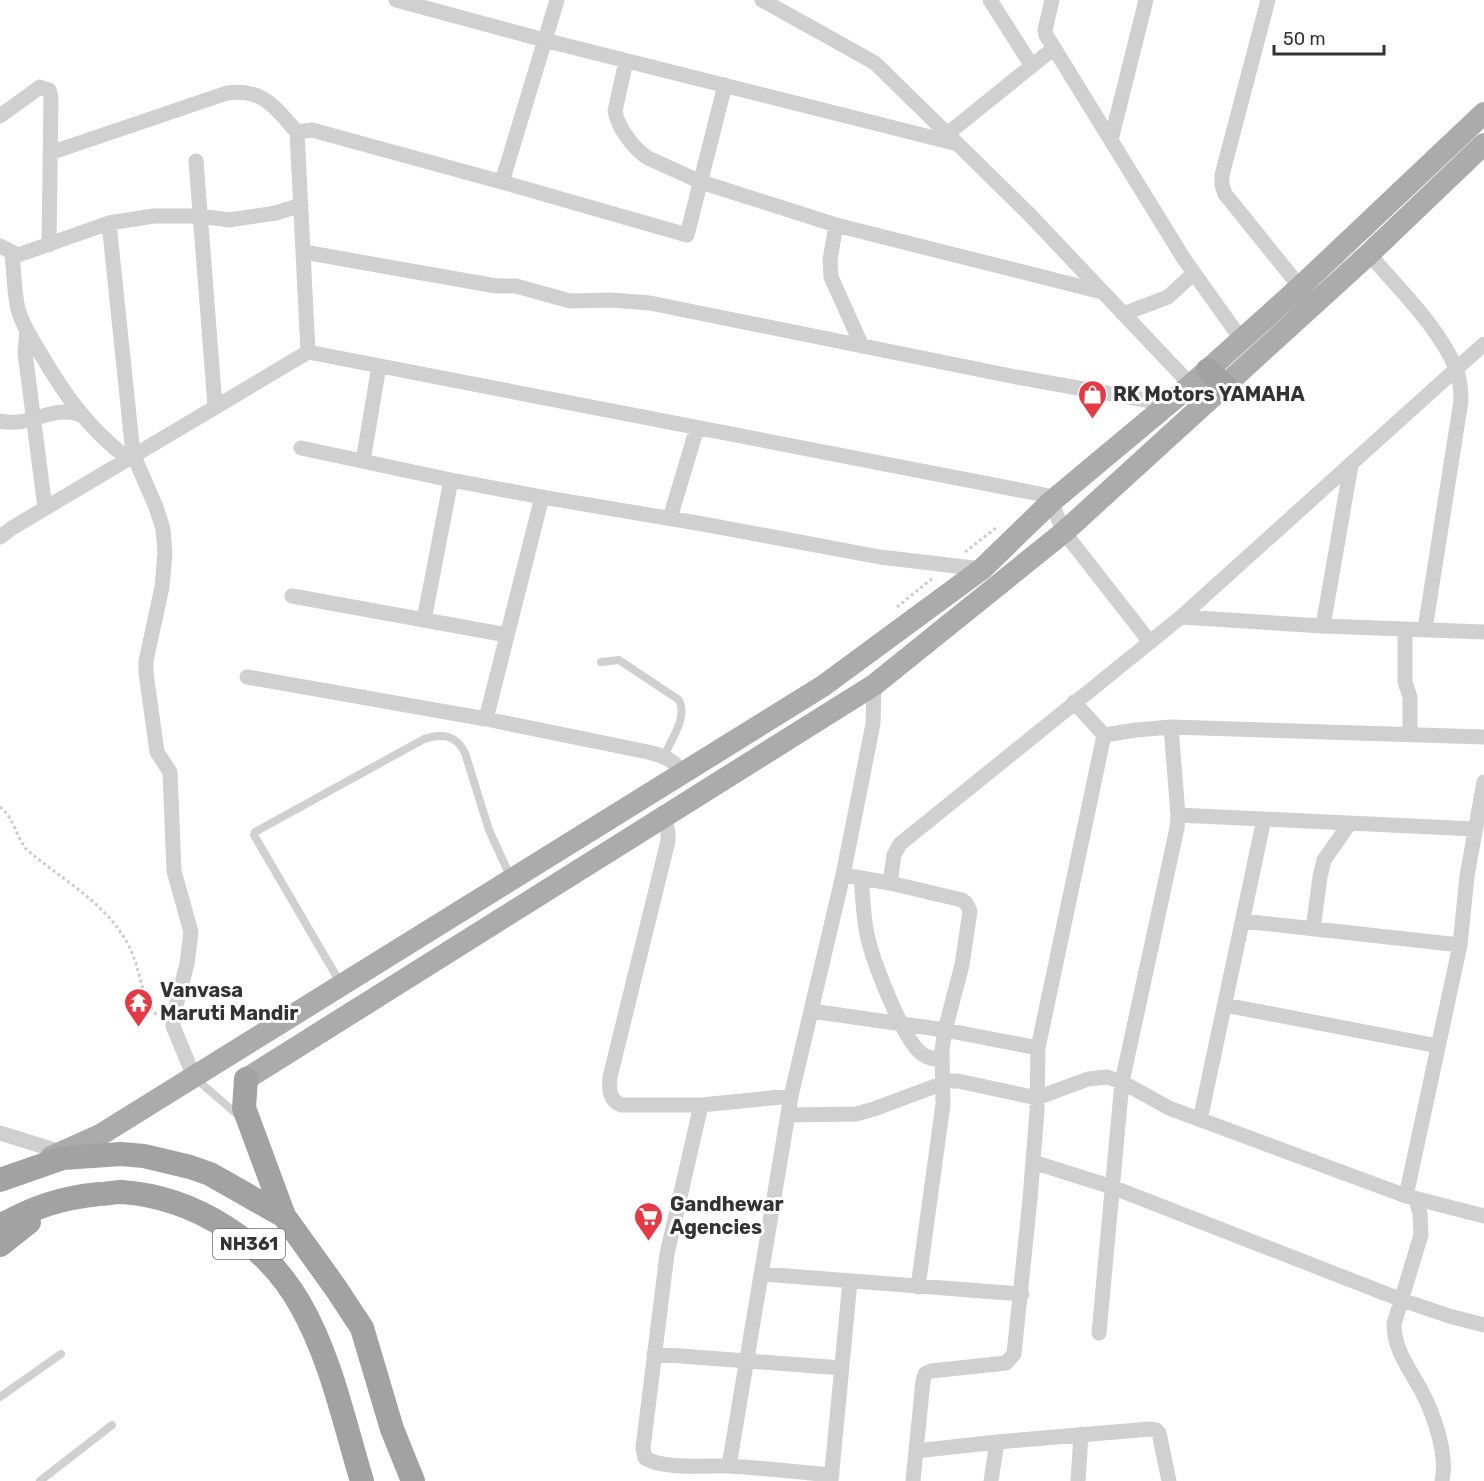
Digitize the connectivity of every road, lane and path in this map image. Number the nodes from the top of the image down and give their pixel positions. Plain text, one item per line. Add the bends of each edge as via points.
1 (396, 0) edge
2 (557, 0) edge
3 (762, 0) edge
4 (990, 0) edge
5 (1052, 0) edge
6 (1146, 0) edge
7 (1268, 0) edge
8 (544, 40) junction
9 (1054, 48) junction
10 (626, 60) junction
11 (1032, 66) junction
12 (725, 85) junction
13 (1484, 113) edge
14 (0, 116) edge
15 (297, 132) junction
16 (951, 139) junction
17 (1111, 140) junction
18 (1484, 144) edge
19 (50, 153) junction
20 (195, 161) dead end
21 (502, 182) junction
22 (701, 182) junction
23 (302, 205) junction
24 (200, 216) junction
25 (109, 224) junction
26 (836, 225) junction
27 (48, 245) junction
28 (6, 250) edge
29 (304, 252) junction
30 (1369, 254) junction
31 (1194, 273) junction
32 (1300, 287) junction
33 (1102, 292) junction
34 (1124, 314) junction
35 (27, 330) junction
36 (1241, 339) junction
37 (1484, 344) edge
38 (862, 346) junction
39 (308, 352) junction
40 (380, 366) junction
41 (1456, 369) junction
42 (1200, 377) junction
43 (1225, 387) junction
44 (1168, 404) junction
45 (215, 406) junction
46 (81, 415) junction
47 (33, 419) junction
48 (0, 421) edge
49 (697, 429) junction
50 (301, 448) dead end
51 (130, 456) junction
52 (363, 461) junction
53 (1352, 465) junction
54 (451, 480) junction
55 (542, 497) junction
56 (1051, 502) junction
57 (45, 508) junction
58 (670, 518) junction
59 (1064, 532) junction
60 (0, 537) edge
61 (982, 569) junction
62 (292, 596) dead end
63 (1181, 617) junction
64 (424, 620) junction
65 (1323, 626) junction
66 (1405, 629) junction
67 (1425, 629) junction
68 (1484, 632) edge
69 (507, 634) junction
70 (1150, 642) junction
71 (601, 662) dead end
72 (247, 677) dead end
73 (874, 685) junction
74 (1074, 702) junction
75 (486, 719) junction
76 (1171, 727) junction
77 (1104, 735) junction
78 (1410, 735) junction
79 (1484, 737) edge
80 (664, 756) junction
81 (683, 773) junction
82 (1484, 782) edge
83 (0, 807) edge
84 (1178, 815) junction
85 (664, 816) junction
86 (1264, 819) junction
87 (1350, 823) junction
88 (1475, 829) junction
89 (843, 875) junction
90 (861, 878) junction
91 (512, 879) junction
92 (890, 883) junction
93 (1243, 921) junction
94 (1313, 929) junction
95 (1460, 945) junction
96 (341, 985) junction
97 (1225, 1005) junction
98 (811, 1011) junction
99 (901, 1024) junction
100 (173, 1026) junction
101 (945, 1030) junction
102 (1438, 1046) junction
103 (1038, 1048) junction
104 (942, 1059) junction
105 (194, 1077) junction
106 (246, 1079) joint
107 (1122, 1082) junction
108 (943, 1083) junction
109 (791, 1096) junction
110 (1037, 1098) junction
111 (701, 1105) junction
112 (788, 1115) junction
113 (1200, 1120) junction
114 (251, 1127) junction
115 (0, 1133) edge
116 (61, 1152) junction
117 (1033, 1162) junction
118 (0, 1180) edge
119 (1112, 1187) junction
120 (1411, 1198) junction
121 (48, 1204) junction
122 (284, 1216) junction
123 (1484, 1216) edge
124 (0, 1226) edge
125 (0, 1245) edge
126 (761, 1274) junction
127 (850, 1281) junction
128 (918, 1287) junction
129 (1022, 1294) junction
130 (1402, 1300) junction
131 (1484, 1325) edge
132 (1099, 1334) dead end
133 (61, 1354) dead end
134 (654, 1354) junction
135 (747, 1360) junction
136 (842, 1368) junction
137 (0, 1397) edge
138 (112, 1425) dead end
139 (1081, 1434) junction
140 (997, 1442) junction
141 (916, 1451) junction
142 (729, 1466) junction
143 (832, 1478) edge
144 (40, 1481) edge
145 (362, 1481) edge
146 (413, 1481) edge
147 (913, 1481) edge
148 (991, 1481) edge
149 (1078, 1481) edge
150 (1169, 1481) edge
151 (1442, 1481) edge

1 - 8 street
2 - 8 street
3 - 16 street via 875,63
4 - 11 street
5 - 9 street via 1045,30
6 - 17 street
7 - 32 street via 1222,185 1225,194
8 - 10 street
8 - 21 street
9 - 11 street
9 - 17 street
10 - 12 street
10 - 22 street via 615,111 621,128 641,153
11 - 16 street
12 - 16 street
12 - 22 street
13 - 32 main road
14 - 19 street via 40,87 48,90
15 - 19 street via 267,100 237,91
15 - 21 street via 312,130
15 - 23 street
16 - 33 street
17 - 31 street
18 - 30 main road
19 - 27 street
20 - 24 street
21 - 22 street via 687,235
22 - 26 street
23 - 24 street via 229,220
23 - 29 street
24 - 25 street via 154,216
24 - 45 street
25 - 27 street
25 - 51 street
26 - 33 street
26 - 38 street via 831,277
27 - 28 street via 24,254
28 - 35 street via 18,308
29 - 38 street via 496,286 516,286 570,301 650,303
29 - 39 street
30 - 41 street via 1428,324
30 - 43 main road
31 - 34 street via 1168,297
31 - 36 street
32 - 36 main road
33 - 34 street
34 - 42 street
35 - 46 street
35 - 47 street via 25,353
36 - 42 main road
37 - 41 street
38 - 44 street
39 - 40 street
39 - 45 street
40 - 49 street
40 - 52 street
41 - 53 street
41 - 67 street via 1461,401
42 - 43 highway
42 - 44 main road
43 - 59 main road
44 - 56 main road
45 - 51 street
46 - 47 street via 64,411
46 - 51 street via 105,440
47 - 48 street
47 - 57 street
49 - 56 street via 1035,491
49 - 58 street
50 - 52 street
51 - 57 street
51 - 100 street via 156,507 165,553 146,673 157,752 170,772 174,871 191,932
52 - 54 street
53 - 63 street
53 - 65 street
54 - 55 street
54 - 64 street
55 - 58 street
55 - 69 street
56 - 59 street
56 - 61 main road
57 - 60 street
58 - 61 street via 880,557
59 - 70 street
59 - 73 main road
61 - 81 main road via 823,686
62 - 64 street
63 - 65 street
63 - 70 street
64 - 69 street
65 - 66 street
66 - 67 street
66 - 78 street
67 - 68 street
69 - 75 street
70 - 74 street
71 - 80 lane via 619,660 680,700 682,715
72 - 75 street
73 - 85 main road
73 - 89 street via 873,724
74 - 77 street
74 - 92 street via 900,844 894,855
75 - 80 street
76 - 77 street
76 - 78 street
76 - 84 street
77 - 103 street
78 - 79 street
80 - 81 street
81 - 91 main road
82 - 88 street
83 - 100 path via 8,814 21,843 109,917 121,932 151,1008
84 - 86 street
84 - 107 street
85 - 106 main road
85 - 111 street via 668,842 609,1086 614,1102 621,1105
86 - 87 street
86 - 93 street
87 - 88 street
87 - 94 street via 1324,860
88 - 95 street
89 - 90 street
89 - 98 street
90 - 92 street
90 - 99 street via 870,947
91 - 96 main road
91 - 96 lane via 489,830 465,753 460,743 444,735 424,739 255,831
92 - 101 street via 962,900 970,910 963,964
93 - 94 street
93 - 97 street
94 - 95 street
95 - 102 street
96 - 105 main road
97 - 102 street
97 - 113 street
98 - 99 street
98 - 109 street
99 - 101 street
99 - 104 street via 920,1052
100 - 105 street
101 - 103 street
101 - 104 street
102 - 120 street
103 - 110 street
104 - 108 street
105 - 114 lane
105 - 116 main road via 100,1135
106 - 114 highway via 244,1108
107 - 110 street via 1098,1077
107 - 113 street
107 - 119 street
108 - 110 street via 958,1081
108 - 112 street via 856,1114
108 - 128 street
109 - 111 street
109 - 112 street
110 - 117 street
111 - 134 street via 667,1254
112 - 126 street
113 - 120 street
114 - 122 highway
115 - 116 street
116 - 118 main road
117 - 119 street
117 - 129 street
118 - 122 highway via 63,1158 144,1156 210,1174
119 - 130 street
119 - 132 street
120 - 123 street
120 - 130 street via 1421,1235
121 - 124 highway, NH361 via 27,1210
121 - 125 highway
121 - 145 highway, NH361 via 70,1197 120,1192 162,1199 202,1213 243,1239 276,1269 300,1303 319,1341
122 - 146 highway via 363,1328 392,1429
126 - 127 street
126 - 135 street
127 - 128 street
127 - 136 street
128 - 129 street
129 - 141 street via 1011,1359 1006,1363 925,1374
130 - 131 street
130 - 151 street via 1394,1324 1396,1345 1434,1420 1444,1463
133 - 137 lane
134 - 135 street
134 - 142 street via 645,1458 664,1464
135 - 136 street
135 - 142 street
136 - 143 street
138 - 144 lane
139 - 140 street
139 - 149 street
139 - 150 street via 1156,1430
140 - 141 street
140 - 148 street
141 - 147 street
142 - 143 street

